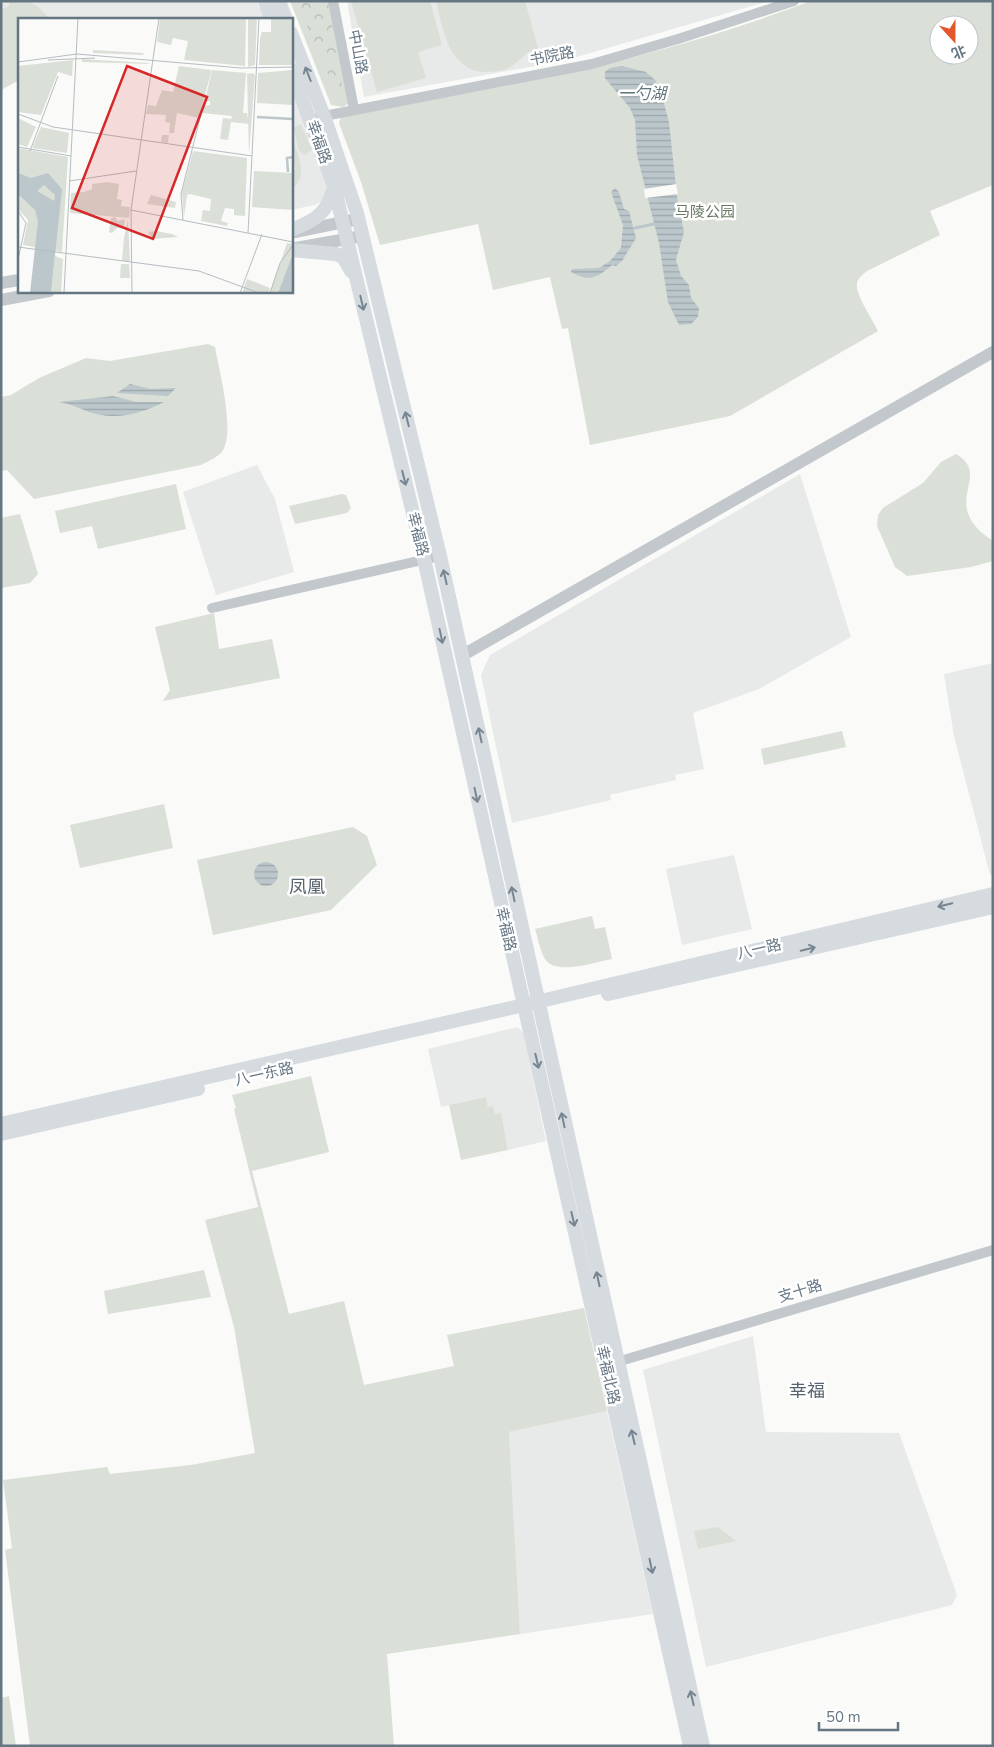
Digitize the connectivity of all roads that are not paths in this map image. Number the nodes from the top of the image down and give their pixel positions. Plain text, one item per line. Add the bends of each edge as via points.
1 (265, 1) edge
2 (279, 1) edge
3 (333, 1) edge
4 (794, 1) edge
5 (271, 18) edge
6 (286, 18) edge
7 (292, 36) edge
8 (292, 71) edge
9 (354, 109) junction
10 (317, 118) junction
11 (334, 186) junction
12 (358, 219) junction
13 (343, 223) junction
14 (292, 230) edge
15 (292, 231) edge
16 (362, 236) junction
17 (346, 239) junction
18 (292, 250) edge
19 (292, 250) edge
20 (18, 280) edge
21 (1, 283) edge
22 (357, 284) junction
23 (45, 292) edge
24 (1, 300) edge
25 (993, 352) edge
26 (440, 556) junction
27 (424, 559) junction
28 (212, 608) dead end
29 (463, 655) junction
30 (993, 894) edge
31 (993, 907) edge
32 (531, 1007) junction
33 (1, 1124) edge
34 (1, 1134) edge
35 (993, 1250) edge
36 (617, 1362) junction
37 (690, 1746) edge
38 (702, 1746) edge

1 - 5 main road
2 - 6 main road
3 - 9 street, 中山路
4 - 9 street, 书院路 via 592,64
10 -> 7 main road, 幸福路
8 - 10 main road, 幸福路
9 - 10 street, 书院路
10 - 11 main road, 幸福路
10 - 12 main road, 幸福路
11 - 13 main road, 幸福路
11 - 14 main road via 328,207 318,217
12 - 13 street
12 - 16 main road, 幸福路
13 - 15 street
13 - 17 main road, 幸福路
16 - 17 street
26 -> 16 main road, 幸福路
17 - 18 street
17 - 22 main road, 幸福路
19 - 22 main road via 328,251 343,256
20 - 21 street
22 -> 27 main road, 幸福路
23 - 24 street
25 - 29 street
26 - 27 street
29 -> 26 main road, 幸福路
27 - 28 street
27 -> 32 main road, 幸福路
32 -> 29 main road, 幸福路
30 -> 32 main road, 八一路
32 -> 31 main road, 八一路
32 - 33 main road, 八一东路
32 - 34 main road, 八一东路
36 -> 32 main road, 幸福北路
32 -> 37 main road, 幸福北路
35 - 36 street, 支十路
38 -> 36 main road, 幸福北路

